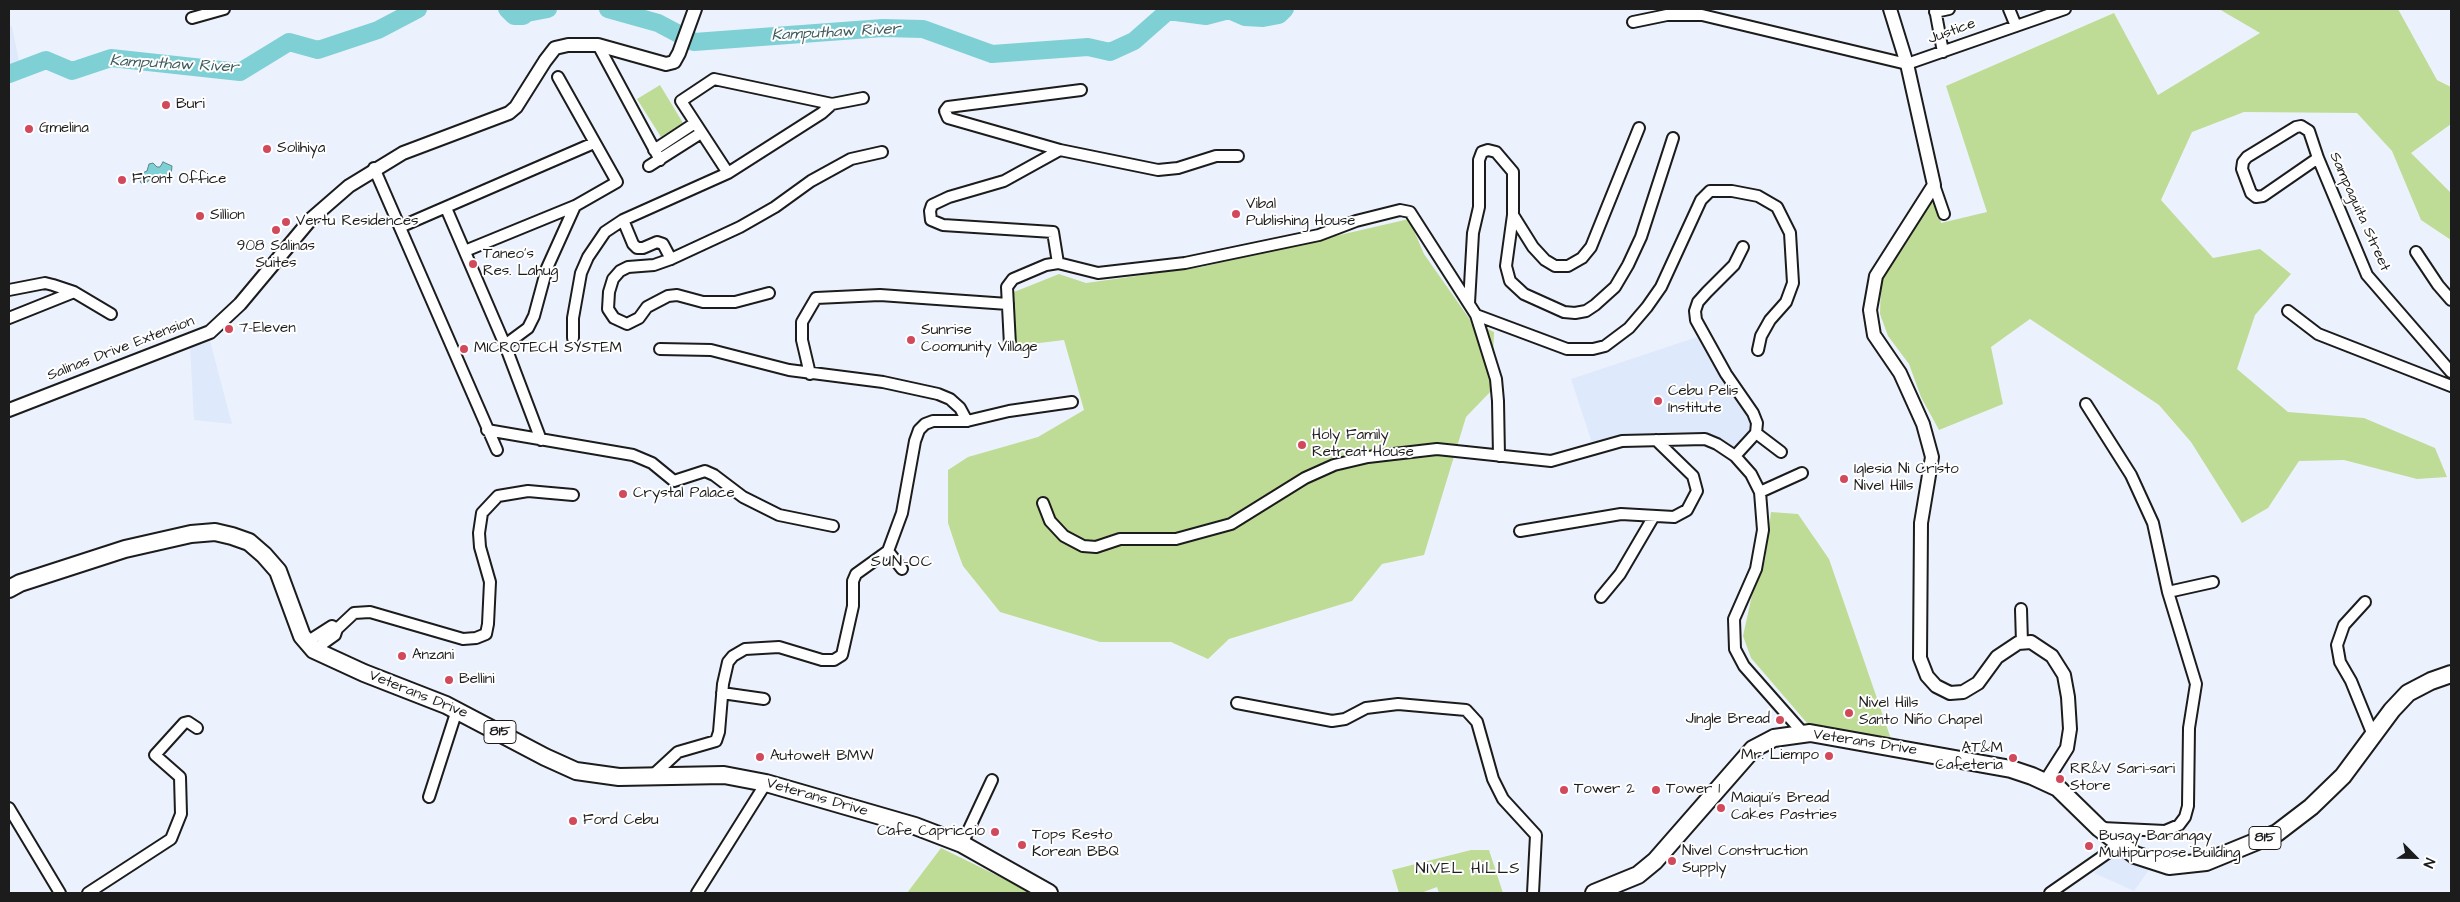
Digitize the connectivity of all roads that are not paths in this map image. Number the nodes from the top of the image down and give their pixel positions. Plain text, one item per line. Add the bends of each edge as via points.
1 (224, 9) edge
2 (1890, 9) edge
3 (1949, 9) edge
4 (2009, 9) edge
5 (2065, 9) edge
6 (1935, 11) edge
7 (693, 14) edge
8 (192, 18) dead end
9 (1633, 22) dead end
10 (2016, 26) junction
11 (598, 45) junction
12 (1943, 52) junction
13 (1907, 64) junction
14 (558, 77) dead end
15 (1081, 90) dead end
16 (863, 98) dead end
17 (832, 104) junction
18 (695, 123) junction
19 (1639, 128) dead end
20 (701, 134) junction
21 (1673, 138) dead end
22 (594, 144) junction
23 (654, 150) junction
24 (1060, 150) junction
25 (882, 152) dead end
26 (1238, 156) dead end
27 (2318, 158) junction
28 (660, 160) junction
29 (649, 166) dead end
30 (374, 168) junction
31 (728, 173) junction
32 (1934, 185) junction
33 (576, 206) junction
34 (446, 208) junction
35 (1944, 214) dead end
36 (1513, 215) junction
37 (623, 220) junction
38 (400, 227) junction
39 (1744, 247) dead end
40 (466, 251) junction
41 (2416, 252) dead end
42 (672, 259) junction
43 (1058, 263) junction
44 (9, 290) edge
45 (74, 292) junction
46 (768, 293) dead end
47 (2451, 300) edge
48 (1469, 303) junction
49 (1008, 304) junction
50 (2288, 311) dead end
51 (111, 314) dead end
52 (1476, 315) junction
53 (9, 318) edge
54 (573, 338) dead end
55 (506, 345) junction
56 (1010, 345) dead end
57 (660, 350) dead end
58 (1758, 350) dead end
59 (2451, 372) edge
60 (810, 374) junction
61 (2451, 386) edge
62 (1072, 402) dead end
63 (2086, 404) dead end
64 (9, 410) edge
65 (967, 421) junction
66 (487, 430) junction
67 (1756, 433) junction
68 (541, 440) junction
69 (1656, 440) junction
70 (497, 450) dead end
71 (1781, 452) dead end
72 (1499, 456) junction
73 (1735, 456) junction
74 (1802, 473) dead end
75 (1760, 492) junction
76 (573, 495) dead end
77 (1042, 503) dead end
78 (1654, 516) junction
79 (833, 526) dead end
80 (1520, 531) dead end
81 (888, 551) junction
82 (902, 569) dead end
83 (2213, 582) dead end
84 (9, 589) edge
85 (2168, 592) junction
86 (1601, 597) dead end
87 (2365, 602) dead end
88 (2022, 609) dead end
89 (2022, 643) junction
90 (310, 646) junction
91 (2451, 674) edge
92 (722, 692) junction
93 (764, 699) dead end
94 (1237, 703) dead end
95 (457, 710) junction
96 (197, 728) dead end
97 (1804, 734) junction
98 (2373, 735) junction
99 (652, 776) junction
100 (992, 780) dead end
101 (2046, 781) junction
102 (766, 783) junction
103 (429, 797) dead end
104 (9, 808) edge
105 (2099, 828) junction
106 (962, 844) junction
107 (2119, 845) junction
108 (60, 893) edge
109 (88, 893) edge
110 (697, 893) edge
111 (1049, 893) edge
112 (1533, 893) edge
113 (1594, 893) edge
114 (2050, 893) edge

1 - 8 street
2 - 13 street
3 - 6 street
4 - 10 street
5 - 10 street, Justice
6 - 12 street
7 - 11 street, Salinas Drive Extension via 674,62 666,64
9 - 13 street via 1666,15 1702,15
10 - 12 street, Justice
11 - 23 street
11 - 30 street, Salinas Drive Extension via 555,48 509,113 403,153
12 - 13 street, Justice
13 - 32 street
14 - 22 street
15 - 24 street via 948,107 944,111 948,118
16 - 17 street
17 - 18 street via 714,79 681,101
17 - 31 street
18 - 20 street
18 - 23 street
19 - 36 street via 1591,247 1582,258 1568,266 1555,266 1545,260
20 - 28 street
20 - 31 street
21 - 36 street via 1641,237 1628,265 1615,286 1586,311 1564,312 1524,294 1510,281 1506,266
22 - 33 street via 617,182
22 - 34 street
23 - 28 street
24 - 26 street via 1158,170 1178,168 1216,156
24 - 43 street via 1004,180 932,205 929,216 943,225 1053,232
25 - 42 street via 851,159 740,227
27 - 27 street, Sampaguita Street via 2309,131 2301,126 2247,157 2242,169 2251,193 2256,197 2263,196
27 - 59 street, Sampaguita Street via 2367,275
28 - 29 street
30 - 38 street
30 - 64 street, Salinas Drive Extension via 311,219 240,304 210,332
31 - 37 street
32 - 35 street
32 - 89 street via 1876,276 1870,310 1874,335 1900,373 1923,424 1932,457 1920,524 1920,658 1927,676 1936,686 1950,693 1963,692 1978,683 1997,658
33 - 40 street
33 - 55 street via 547,268 528,328
34 - 38 street
34 - 40 street
36 - 48 street via 1514,172 1496,152 1482,152
37 - 42 street via 637,248 657,242 663,244
37 - 54 street via 605,232 588,257 578,291
38 - 66 street
39 - 67 street via 1734,265 1698,302 1695,311 1696,320 1726,374 1753,414 1757,423
40 - 55 street
41 - 47 street
42 - 46 street via 620,271 609,292 608,309 614,318 631,323 640,318 647,307 678,294 703,302 735,302
43 - 48 street via 1098,272 1184,263 1319,235 1400,210 1410,212
43 - 49 street via 1012,279 1007,287
44 - 45 street via 45,283
45 - 51 street
45 - 53 street
48 - 52 street
49 - 56 street
49 - 60 street via 880,295 816,298 802,322 802,340
50 - 61 street via 2318,334
52 - 58 street via 1567,349 1604,346 1629,328 1661,287 1702,200 1710,191 1732,191 1758,196 1777,207 1790,233 1793,283 1786,302 1761,336
52 - 72 street via 1496,379
55 - 68 street
57 - 60 street via 710,350
60 - 65 street via 883,382 938,394 960,408
62 - 65 street
63 - 85 street via 2141,495 2153,523
65 - 81 street via 933,421 919,430 902,513
66 - 68 street
66 - 70 street
67 - 71 street
67 - 73 street
68 - 79 street via 634,455 652,463 674,481 705,471 714,474 743,497 779,515
69 - 72 street via 1622,441 1551,462
69 - 73 street via 1705,439
69 - 78 street via 1693,476 1697,491 1687,510 1674,517
72 - 77 street via 1437,449 1368,457 1334,465 1305,478 1231,524 1176,539 1120,539 1096,547 1083,546 1064,536 1050,522
73 - 75 street via 1751,474
74 - 75 street
75 - 97 street via 1763,530 1756,568 1734,619 1734,649 1744,666
76 - 90 street via 528,491 498,496 482,513 480,547 490,582 486,634 463,639 370,612 354,613 337,629 332,626
78 - 80 street via 1621,514
78 - 86 street via 1620,574
81 - 82 street
81 - 92 street via 856,574 842,655 834,660 822,660 780,647 745,649 730,658
83 - 85 street
84 - 90 main road via 125,549 215,532 249,542 278,571 302,636
85 - 105 street via 2196,684 2189,728 2188,806 2185,817 2179,825 2165,831
87 - 98 street via 2344,625 2337,645 2340,662
88 - 89 street
89 - 101 street via 2031,642 2052,656 2064,675 2068,697 2070,729 2067,748
90 - 95 main road, Veterans Drive / 815 via 364,673
91 - 98 main road, 815 via 2408,693
92 - 93 street
92 - 99 street via 716,741 678,752
94 - 112 street via 1332,721 1345,719 1366,708 1398,704 1466,710 1477,722 1493,779 1503,799 1536,835
95 - 99 main road, Veterans Drive / 815 via 576,771
95 - 103 street
96 - 109 street via 184,723 155,755 180,777 181,814 171,839
97 - 101 main road, Veterans Drive / 815 via 2011,769
97 - 113 main road, Veterans Drive / 815 via 1774,738 1754,749 1655,861 1638,876
98 - 107 main road, 815 via 2343,776 2311,807 2277,833 2246,848 2206,862 2169,866 2135,855
99 - 102 main road, Veterans Drive / 815 via 724,775
100 - 106 street
101 - 105 main road, 815 via 2058,788
102 - 106 main road, Veterans Drive / 815 via 915,826
102 - 110 street
104 - 108 street
105 - 107 main road, 815
106 - 111 main road, Veterans Drive / 815
107 - 114 street

